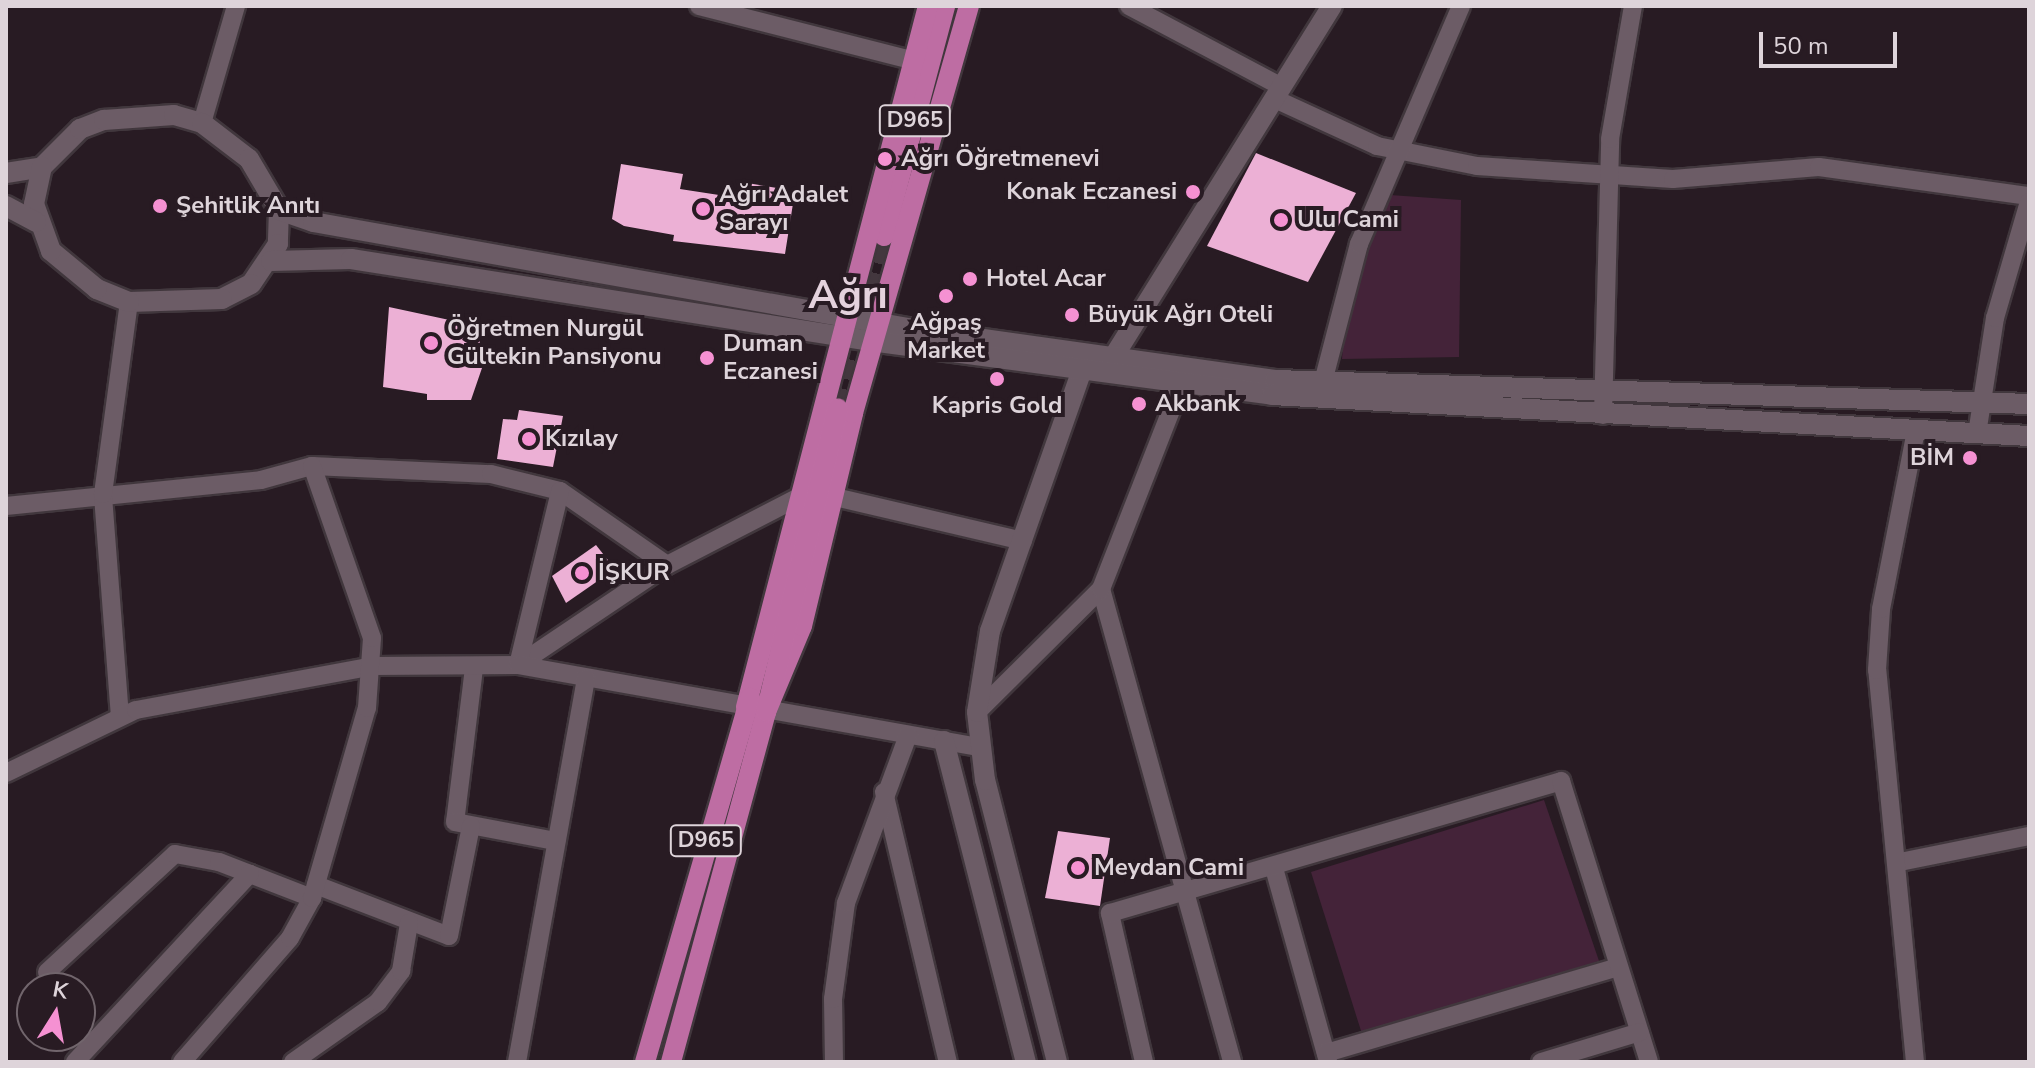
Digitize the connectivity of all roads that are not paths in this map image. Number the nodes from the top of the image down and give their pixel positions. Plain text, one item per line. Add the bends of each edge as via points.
1 (236, 6) edge
2 (699, 6) edge
3 (928, 6) edge
4 (945, 6) edge
5 (969, 6) edge
6 (1129, 6) edge
7 (1332, 6) edge
8 (1461, 6) edge
9 (1633, 6) edge
10 (1168, 14) edge
11 (914, 61) junction
12 (1278, 93) junction
13 (202, 123) junction
14 (1397, 151) junction
15 (42, 167) junction
16 (1609, 172) junction
17 (6, 173) edge
18 (2029, 199) edge
19 (6, 206) edge
20 (279, 210) junction
21 (36, 222) junction
22 (884, 236) tunnel mouth
23 (2023, 242) edge
24 (271, 261) junction
25 (129, 302) junction
26 (850, 316) junction
27 (880, 333) junction
28 (843, 337) junction
29 (1114, 356) junction
30 (1081, 372) junction
31 (1323, 382) junction
32 (1181, 385) junction
33 (1605, 391) junction
34 (1981, 402) junction
35 (2029, 404) edge
36 (838, 408) tunnel mouth
37 (1603, 415) junction
38 (1916, 431) junction
39 (1977, 434) junction
40 (2029, 436) edge
41 (312, 466) junction
42 (560, 491) junction
43 (103, 494) junction
44 (831, 496) junction
45 (797, 498) junction
46 (6, 506) edge
47 (1023, 541) junction
48 (667, 565) junction
49 (1101, 589) junction
50 (782, 624) junction
51 (518, 665) junction
52 (373, 666) junction
53 (474, 668) junction
54 (586, 678) junction
55 (746, 707) junction
56 (766, 712) junction
57 (977, 712) junction
58 (120, 717) junction
59 (908, 735) junction
60 (944, 741) junction
61 (979, 747) junction
62 (6, 773) edge
63 (884, 792) junction
64 (471, 826) junction
65 (2029, 836) edge
66 (556, 841) junction
67 (1900, 862) junction
68 (1274, 868) junction
69 (250, 874) junction
70 (314, 892) junction
71 (1188, 892) junction
72 (409, 923) junction
73 (1619, 967) junction
74 (47, 972) dead end
75 (1640, 1032) junction
76 (1327, 1057) edge
77 (75, 1062) edge
78 (182, 1062) edge
79 (293, 1062) edge
80 (517, 1062) edge
81 (645, 1062) edge
82 (671, 1062) edge
83 (834, 1062) edge
84 (948, 1062) edge
85 (1026, 1062) edge
86 (1057, 1062) edge
87 (1144, 1062) edge
88 (1232, 1062) edge
89 (1541, 1062) edge
90 (1649, 1062) edge
91 (1915, 1062) edge

1 - 13 street
2 - 11 street
3 - 11 main road
4 - 22 main road, D965
5 - 27 main road
6 - 10 street
7 - 12 main road
8 - 14 street
9 - 16 street
10 - 12 street
11 - 26 main road
12 - 14 street
12 - 29 main road
13 - 15 main road via 127,113 80,129
13 - 20 main road via 249,159
14 - 16 street via 1477,166
14 - 31 street via 1350,272
15 - 17 main road
15 - 21 main road
16 - 18 street via 1673,179 1819,167
16 - 33 street
18 - 23 street
19 - 21 main road
20 - 24 main road
20 - 26 main road via 313,222
21 - 25 main road via 73,273
23 - 34 street
24 - 25 main road via 251,284 222,299
24 - 28 main road via 351,259
25 - 43 street
26 - 27 main road
26 - 28 main road
27 - 28 main road
27 - 29 main road
27 - 30 main road
27 - 44 main road
28 - 45 main road
29 - 31 main road
30 - 32 main road
30 - 47 main road
31 - 33 main road
32 - 37 main road
32 - 49 street
33 - 34 main road
33 - 37 street
34 - 35 main road
34 - 39 street
36 - 50 main road, D965
37 - 38 main road
38 - 39 main road
38 - 67 street via 1878,640
39 - 40 main road
41 - 42 street via 491,474
41 - 43 street via 261,480
41 - 52 street via 366,611
42 - 48 street
42 - 51 street
43 - 46 street
43 - 58 street
44 - 47 street
44 - 56 main road via 802,626
45 - 48 street
45 - 55 main road
47 - 57 main road via 990,631
48 - 51 street
49 - 57 street
49 - 71 street
50 - 55 main road, D965
50 - 56 main road, D965
51 - 53 street
51 - 54 street
52 - 53 street
52 - 58 street
52 - 70 street
53 - 64 street via 455,822
54 - 55 street
54 - 66 street
55 - 56 street
55 - 81 main road, D965
56 - 59 street
56 - 82 main road, D965
57 - 61 main road
58 - 62 street
59 - 60 street
59 - 63 street
60 - 61 street
60 - 85 main road
61 - 86 main road
63 - 83 street via 846,903 833,999
63 - 84 street
64 - 66 street
64 - 72 street via 449,936
65 - 67 street
66 - 80 street
67 - 91 street
68 - 71 street
68 - 73 street via 1561,781
68 - 76 street
69 - 70 street
69 - 74 street via 193,855 160,861
69 - 77 street
70 - 72 street
70 - 78 street via 290,938
71 - 87 street via 1110,913
71 - 88 street
72 - 79 street via 401,971 378,1002
73 - 75 street
73 - 76 street
75 - 89 street
75 - 90 street

